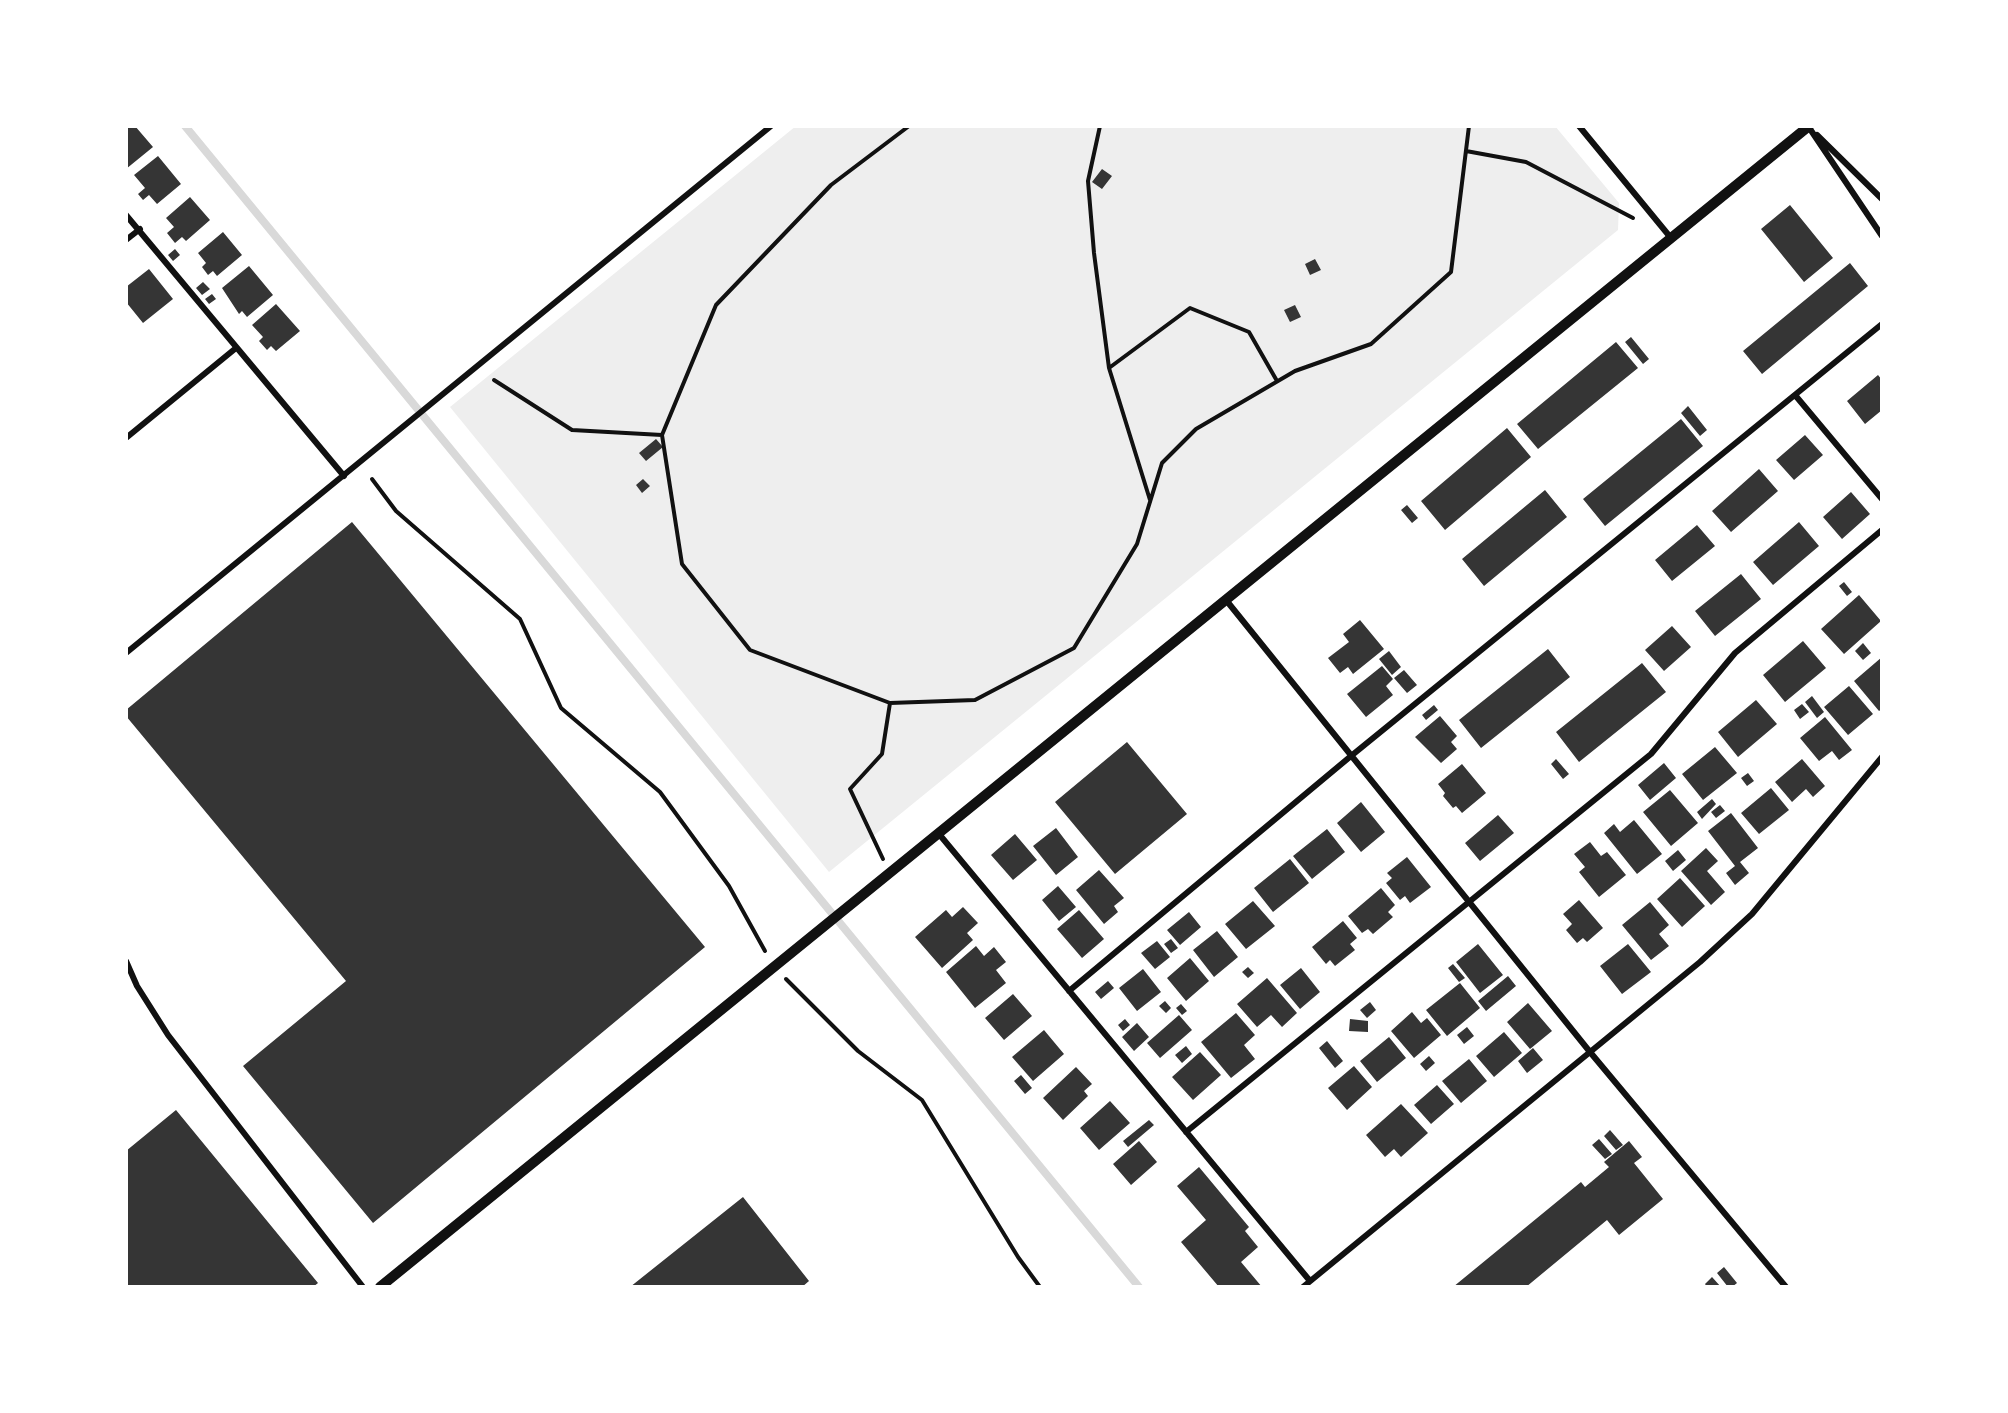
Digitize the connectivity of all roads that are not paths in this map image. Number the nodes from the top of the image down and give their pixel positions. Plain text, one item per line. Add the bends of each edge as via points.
1 (771, 126) edge
2 (1579, 126) edge
3 (1808, 126) edge
4 (1882, 199) edge
5 (126, 215) edge
6 (140, 229) junction
7 (1882, 236) edge
8 (1671, 238) junction
9 (126, 240) edge
10 (1882, 324) edge
11 (236, 348) junction
12 (1795, 395) junction
13 (126, 438) edge
14 (344, 476) junction
15 (1882, 499) edge
16 (1882, 530) edge
17 (1226, 600) junction
18 (126, 653) edge
19 (1351, 756) junction
20 (1882, 757) edge
21 (939, 834) junction
22 (1468, 901) junction
23 (126, 961) edge
24 (1069, 991) junction
25 (1590, 1052) junction
26 (1186, 1132) junction
27 (1310, 1281) junction
28 (363, 1287) edge
29 (380, 1287) edge
30 (1303, 1287) edge
31 (1786, 1287) edge

1 - 14 street
2 - 8 street
3 - 4 street
3 - 7 street
3 - 8 street
5 - 6 street
6 - 9 street
6 - 11 street
8 - 17 street
10 - 12 street
11 - 13 street
11 - 14 street
12 - 15 street
12 - 19 street
14 - 18 street
16 - 22 street via 1735,653 1651,754
17 - 19 street
17 - 21 street
19 - 22 street
19 - 24 street
20 - 25 street via 1752,914
21 - 24 street
21 - 29 street
22 - 25 street
22 - 26 street
23 - 28 street via 168,1035
24 - 26 street
25 - 27 street
25 - 31 street
26 - 27 street
27 - 30 street

